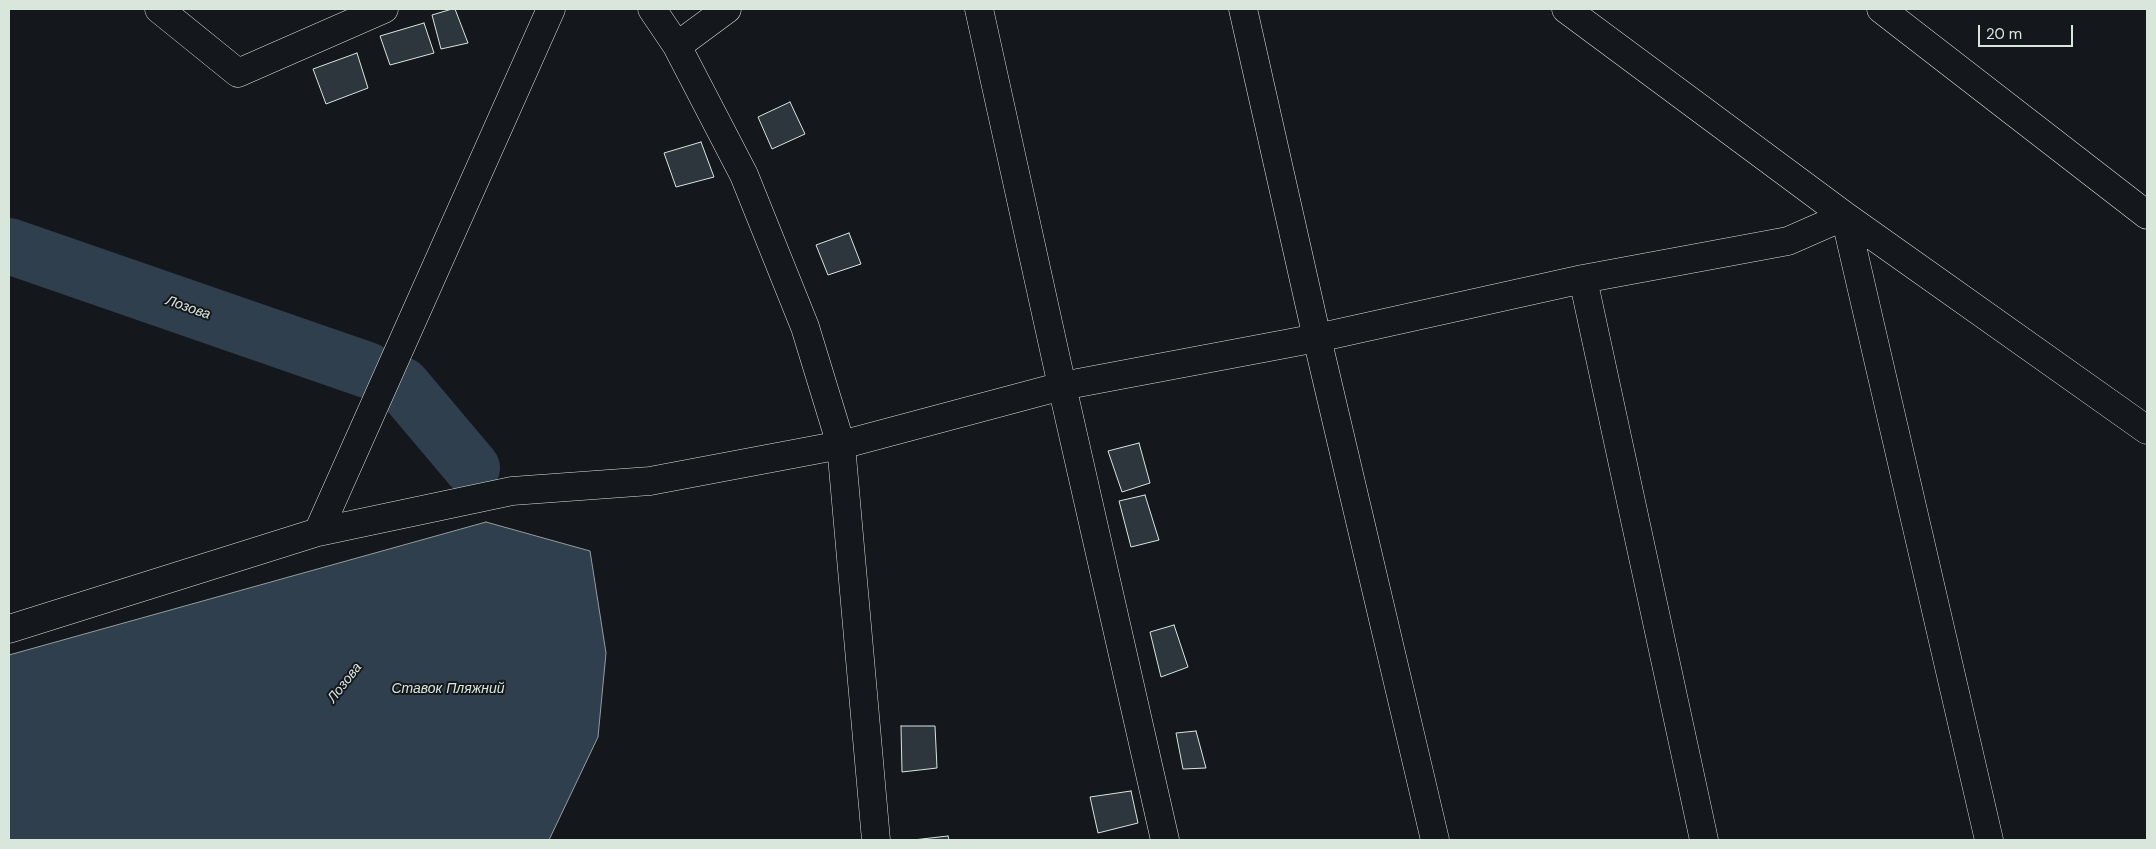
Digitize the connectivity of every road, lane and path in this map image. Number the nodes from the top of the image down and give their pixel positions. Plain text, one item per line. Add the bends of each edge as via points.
1 (158, 9) edge
2 (384, 9) edge
3 (551, 9) edge
4 (652, 9) edge
5 (727, 9) edge
6 (979, 9) edge
7 (1243, 9) edge
8 (1566, 9) edge
9 (1881, 9) edge
10 (677, 46) junction
11 (2147, 215) edge
12 (1845, 216) junction
13 (1583, 279) junction
14 (1317, 338) junction
15 (1062, 386) junction
16 (2147, 430) edge
17 (841, 445) junction
18 (318, 532) junction
19 (9, 629) edge
20 (876, 840) edge
21 (1165, 840) edge
22 (1435, 840) edge
23 (1704, 840) edge
24 (1989, 840) edge

1 - 2 street via 238,73
3 - 18 street
4 - 10 street
5 - 10 street
6 - 15 street
7 - 14 street
8 - 12 street
9 - 11 street
10 - 17 street via 744,175 805,327
12 - 13 street via 1788,241
12 - 16 street
12 - 24 street
13 - 14 street
13 - 23 street
14 - 15 street
14 - 22 street
15 - 17 street
15 - 21 street
17 - 18 street via 650,481 512,491
17 - 20 street
18 - 19 street

